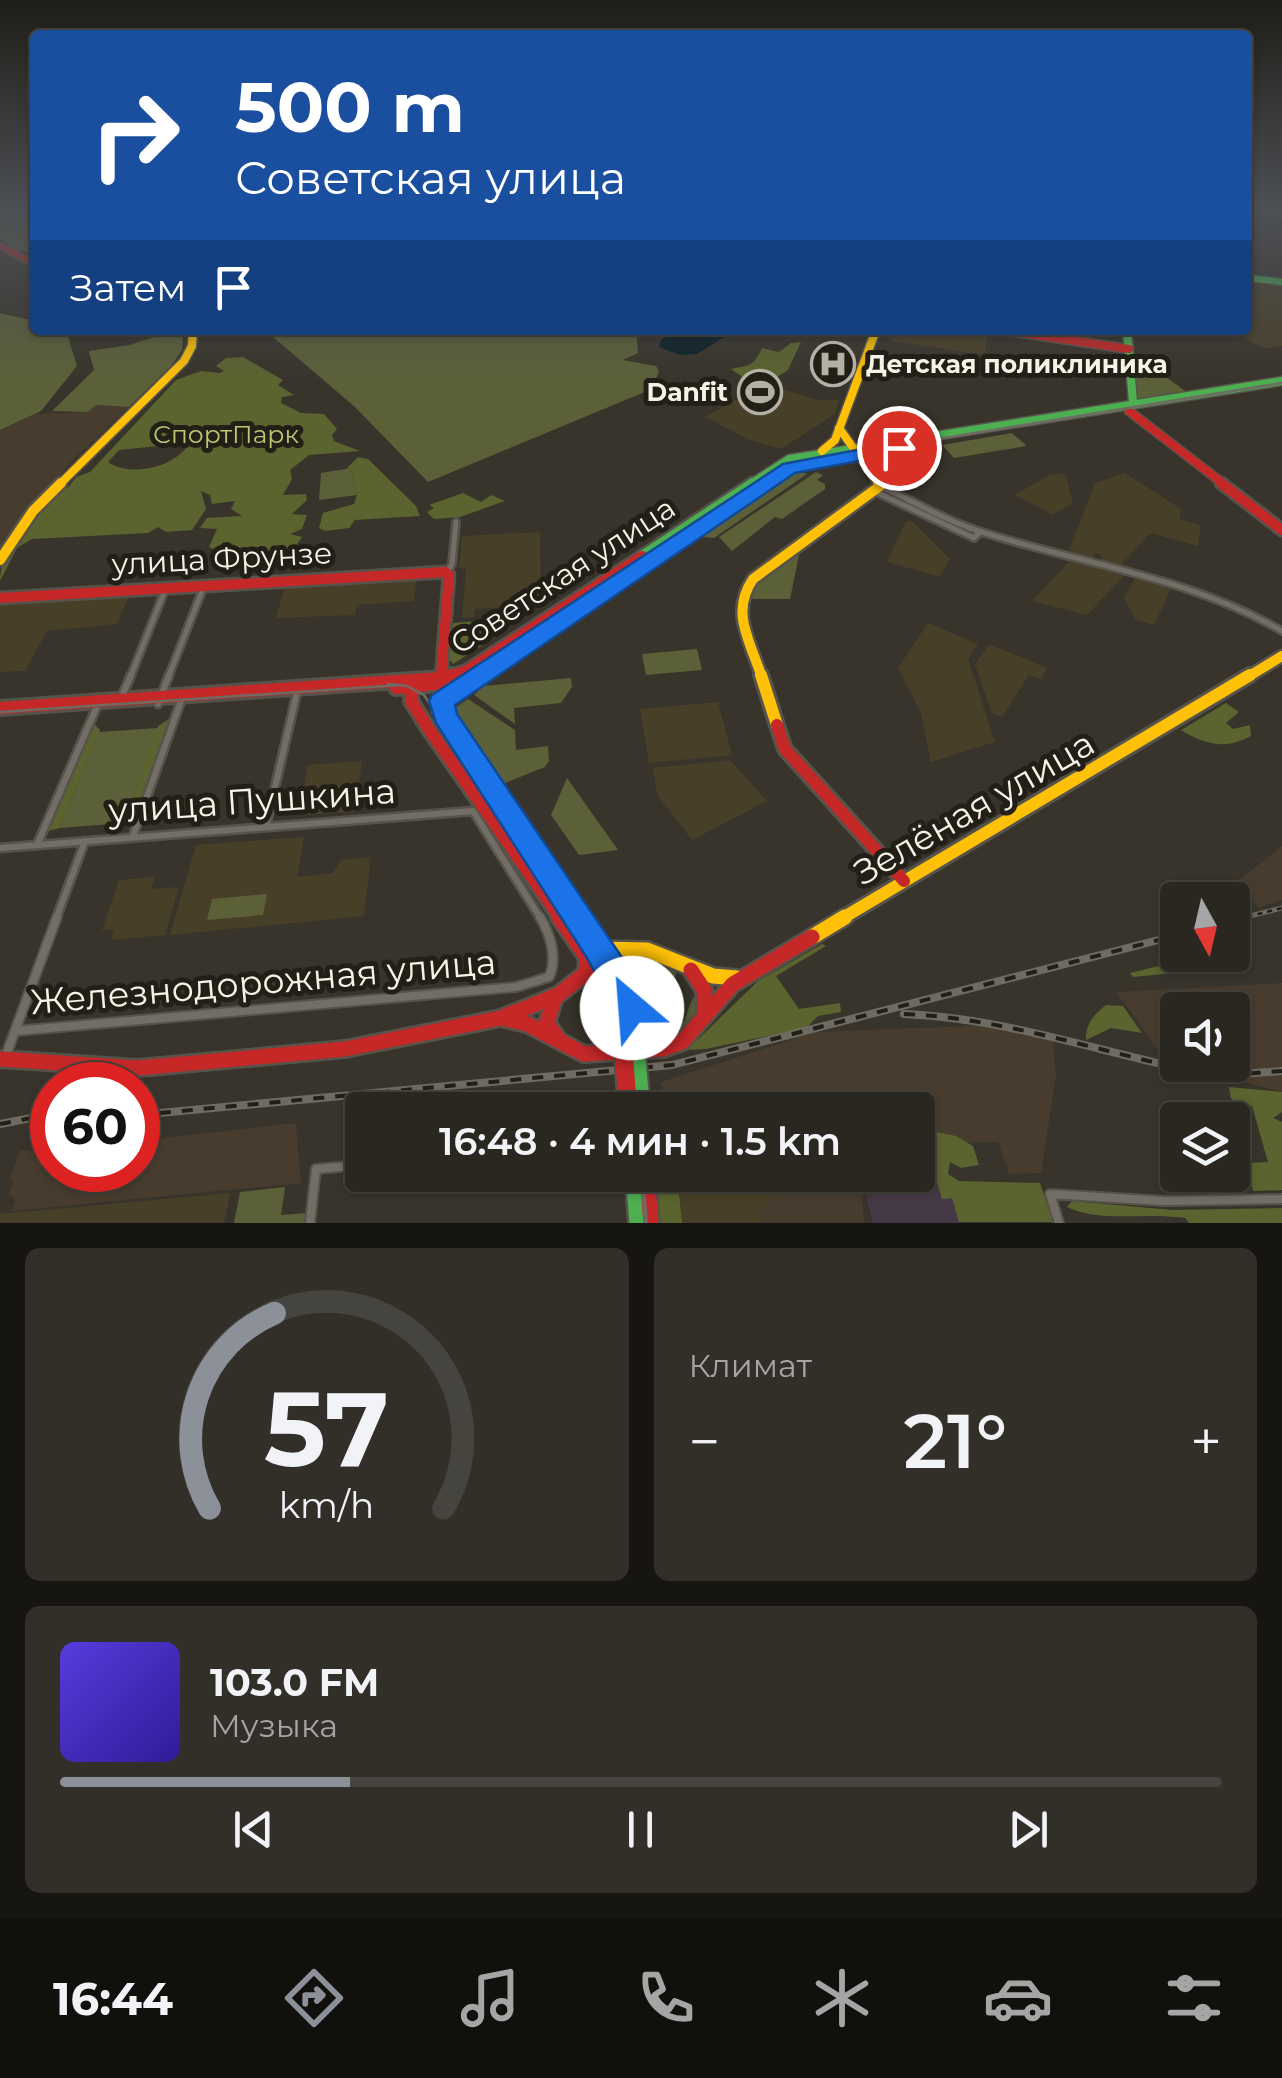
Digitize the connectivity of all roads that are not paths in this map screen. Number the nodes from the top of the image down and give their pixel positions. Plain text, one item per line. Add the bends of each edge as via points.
1 (1252, 278) edge
2 (1282, 282) edge
3 (193, 335) edge
4 (874, 335) edge
5 (1032, 335) edge
6 (1128, 335) edge
7 (1129, 349) junction
8 (1282, 383) edge
9 (1130, 408) junction
10 (840, 428) junction
11 (856, 452) junction
12 (815, 454) junction
13 (877, 488) junction
14 (456, 522) dead end
15 (1282, 530) edge
16 (980, 532) junction
17 (0, 560) edge
18 (446, 572) junction
19 (204, 586) junction
20 (166, 588) junction
21 (0, 598) edge
22 (1282, 631) edge
23 (1282, 656) edge
24 (476, 676) junction
25 (441, 682) junction
26 (411, 684) junction
27 (297, 691) junction
28 (181, 699) junction
29 (160, 701) junction
30 (119, 703) junction
31 (441, 704) junction
32 (97, 705) junction
33 (0, 711) edge
34 (503, 804) junction
35 (483, 813) junction
36 (266, 826) junction
37 (133, 836) junction
38 (85, 841) junction
39 (37, 845) junction
40 (0, 848) edge
41 (904, 881) junction
42 (592, 949) junction
43 (642, 949) junction
44 (691, 970) junction
45 (744, 977) junction
46 (573, 986) junction
47 (619, 992) junction
48 (558, 995) junction
49 (702, 1017) junction
50 (501, 1018) junction
51 (628, 1028) junction
52 (15, 1031) junction
53 (572, 1050) junction
54 (2, 1059) edge
55 (628, 1092) edge
56 (638, 1092) edge
57 (345, 1166) edge
58 (634, 1192) edge
59 (648, 1192) edge
60 (1282, 1198) edge
61 (310, 1223) edge
62 (637, 1223) edge
63 (651, 1223) edge
64 (1059, 1223) edge

1 - 2 main road
3 - 17 main road via 184,361 33,511
4 - 10 main road
5 - 7 main road
6 - 7 main road
7 - 9 main road
8 - 9 main road, Советская улица
9 - 11 main road, Советская улица
9 - 15 main road
10 - 11 main road
10 - 12 main road via 830,446
11 - 12 main road, Советская улица
11 - 13 main road
11 - 24 main road, Советская улица via 789,468
12 - 25 main road, Советская улица via 786,460
13 - 16 street
13 - 16 street via 974,538
13 - 41 main road via 753,579 740,608 785,749
14 - 18 street
16 - 22 street via 1160,578 1261,616
18 - 19 main road, улица Фрунзе
18 - 25 main road
19 - 20 main road, улица Фрунзе
19 - 29 street
20 - 21 main road, улица Фрунзе
20 - 30 street
23 - 41 main road, Зелёная улица
24 - 25 main road, Советская улица
24 - 31 main road, Советская улица
25 - 26 main road, Советская улица
25 - 31 main road
26 - 27 main road, Советская улица
26 - 35 main road via 411,701
27 - 28 main road, Советская улица
27 - 36 street
28 - 29 main road, Советская улица
28 - 37 street
29 - 30 main road, Советская улица
30 - 32 main road, Советская улица
31 - 34 main road
32 - 33 main road, Советская улица
32 - 39 street
34 - 35 main road, улица Пушкина
34 - 42 main road
35 - 36 street, улица Пушкина
35 - 42 main road
35 - 52 street, Железнодорожная улица via 552,942 549,978 516,988
36 - 37 street, улица Пушкина
37 - 38 street, улица Пушкина
38 - 39 street, улица Пушкина
38 - 52 street
39 - 40 street, улица Пушкина
41 - 45 main road, Зелёная улица
42 - 43 main road
42 - 46 main road via 586,973
42 - 47 main road
43 - 44 main road
43 - 47 main road via 619,961
44 - 45 main road via 719,979
44 - 49 main road via 706,996
45 - 49 main road, Зелёная улица
46 - 47 main road via 595,983
46 - 48 main road
47 - 51 main road
48 - 50 main road
48 - 53 main road via 547,1023
49 - 53 main road, Железнодорожная улица via 682,1042 663,1050 593,1056
50 - 53 main road, Железнодорожная улица via 527,1024
50 - 54 main road, Железнодорожная улица via 323,1052 156,1066
51 - 55 main road, bridge
51 - 56 main road, bridge
52 - 54 street
57 - 61 street via 316,1169
58 - 62 main road
59 - 63 main road
60 - 64 street via 1164,1201 1050,1194

